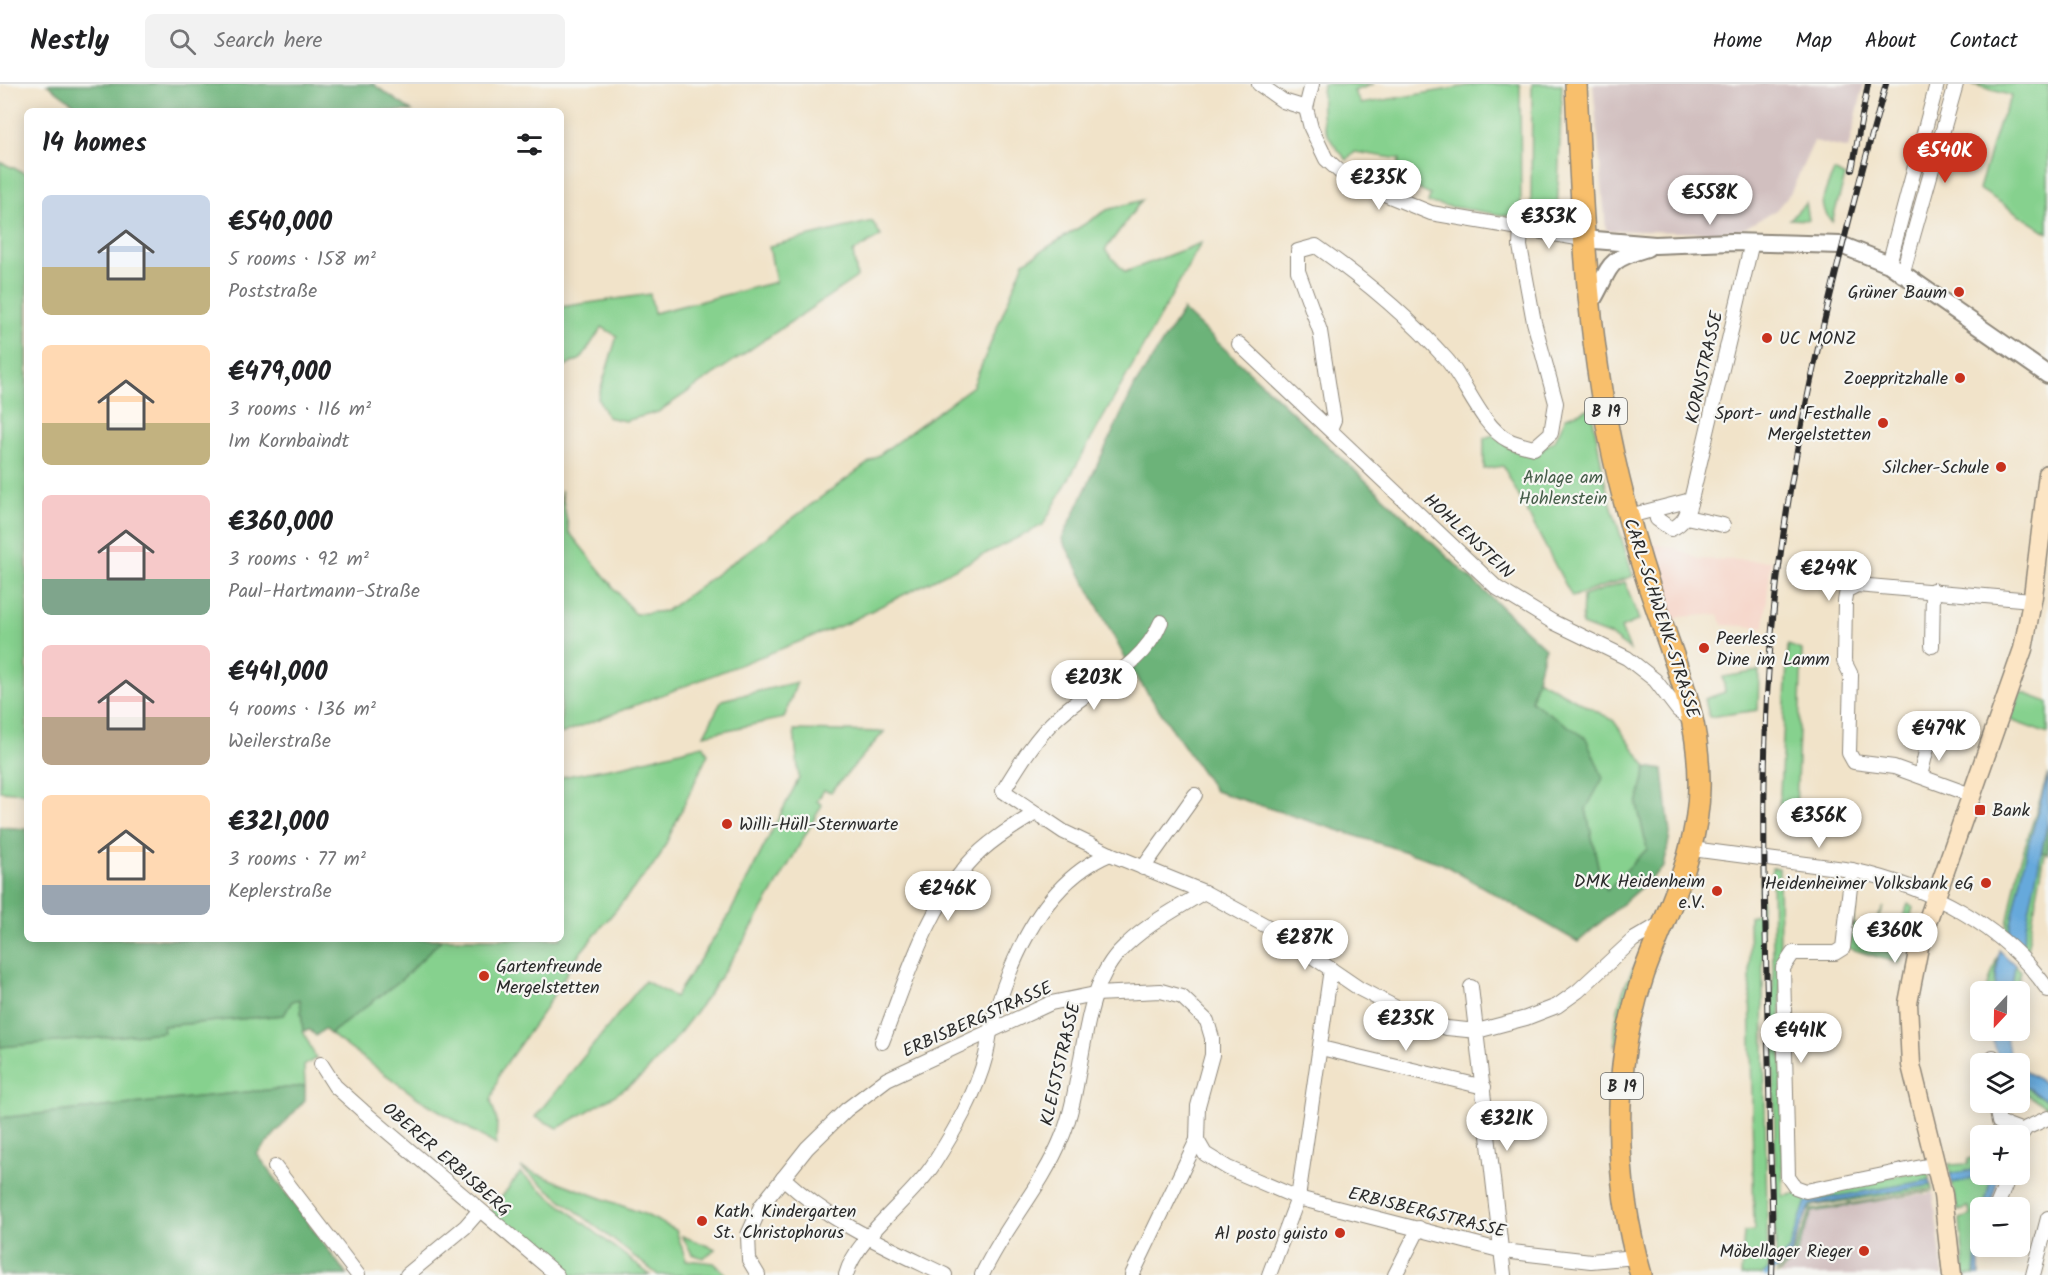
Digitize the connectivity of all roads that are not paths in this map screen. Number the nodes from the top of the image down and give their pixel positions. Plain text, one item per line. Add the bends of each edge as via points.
1 (1259, 84) edge
2 (1312, 84) edge
3 (1576, 84) edge
4 (1937, 84) edge
5 (1956, 84) edge
6 (1306, 108) junction
7 (1521, 229) junction
8 (1583, 239) junction
9 (1752, 242) junction
10 (1655, 245) junction
11 (1889, 264) junction
12 (1902, 275) junction
13 (1590, 304) junction
14 (1239, 345) dead end
15 (2048, 375) edge
16 (1330, 429) junction
17 (2048, 474) edge
18 (1691, 500) junction
19 (1655, 510) junction
20 (1629, 516) junction
21 (1686, 517) junction
22 (1723, 525) dead end
23 (1933, 590) junction
24 (2032, 600) junction
25 (1161, 622) dead end
26 (1932, 646) dead end
27 (1689, 719) junction
28 (1929, 740) dead end
29 (1920, 776) junction
30 (1195, 795) dead end
31 (1971, 795) junction
32 (1034, 814) junction
33 (1692, 849) junction
34 (1110, 854) junction
35 (1143, 868) junction
36 (1852, 870) junction
37 (1204, 892) junction
38 (1935, 896) junction
39 (1666, 920) junction
40 (1331, 969) junction
41 (1471, 987) dead end
42 (2048, 990) edge
43 (1095, 994) junction
44 (991, 1030) junction
45 (1477, 1031) junction
46 (882, 1042) dead end
47 (1321, 1048) junction
48 (321, 1064) dead end
49 (1484, 1087) junction
50 (1997, 1113) edge
51 (2048, 1118) edge
52 (2006, 1125) edge
53 (2028, 1125) edge
54 (1197, 1140) junction
55 (275, 1167) dead end
56 (1938, 1175) junction
57 (783, 1178) junction
58 (1298, 1198) junction
59 (479, 1211) junction
60 (2048, 1218) edge
61 (1419, 1228) junction
62 (869, 1238) junction
63 (1503, 1251) junction
64 (1639, 1266) edge
65 (358, 1275) edge
66 (407, 1275) edge
67 (557, 1275) edge
68 (758, 1275) edge
69 (846, 1275) edge
70 (945, 1275) edge
71 (982, 1275) edge
72 (1132, 1275) edge
73 (1269, 1275) edge
74 (1395, 1275) edge
75 (1504, 1275) edge
76 (1952, 1275) edge
77 (2033, 1275) edge

1 - 6 street via 1283,101
2 - 6 street
3 - 8 main road, B 19
4 - 11 street
5 - 12 street
6 - 7 street via 1326,159 1348,179 1431,213
7 - 8 street
7 - 16 street via 1520,246 1534,322 1556,403 1551,433 1534,448 1506,439 1486,419 1448,362 1400,312 1316,246 1298,252 1298,271 1320,331 1334,420
8 - 10 street
8 - 13 main road, CARL-SCHWENK-STRASSE / B 19
9 - 10 street
9 - 11 street via 1836,243
9 - 18 street, KORNSTRASSE
10 - 13 street via 1620,256 1609,267
11 - 12 street
12 - 15 street
13 - 20 main road, CARL-SCHWENK-STRASSE / B 19 via 1597,365
14 - 16 street, HOHLENSTEIN
16 - 27 street, HOHLENSTEIN via 1497,588 1553,622 1628,658 1655,680
17 - 24 main road
18 - 19 street
18 - 21 street, KORNSTRASSE
19 - 20 street
19 - 21 street via 1657,519 1671,529
20 - 27 main road, CARL-SCHWENK-STRASSE / B 19
21 - 22 street
23 - 24 street
23 - 26 street
23 - 29 street via 1857,585 1847,590 1845,601 1844,661 1851,675 1849,753 1854,762 1894,767
24 - 31 main road via 2023,649
25 - 32 street via 1150,643 1126,669 1058,717 1020,763 1003,791
27 - 33 main road, CARL-SCHWENK-STRASSE / B 19 via 1700,782
28 - 29 street
29 - 31 street
30 - 35 street
31 - 38 main road
32 - 34 street
32 - 46 street via 998,837 968,864 936,910 911,963
33 - 36 street
33 - 39 main road, CARL-SCHWENK-STRASSE / B 19
34 - 35 street
34 - 44 street via 1078,873 1046,903 1014,964
35 - 37 street
36 - 38 street
36 - 56 street via 1843,948 1835,953 1793,953 1784,968 1788,1177 1795,1187 1806,1191
37 - 40 street via 1272,929
37 - 43 street, KLEISTSTRASSE via 1149,926 1119,952
38 - 42 street via 2000,938
38 - 56 main road via 1911,976 1907,1029 1911,1065
39 - 45 street via 1633,940 1578,992 1557,1006
39 - 64 main road, CARL-SCHWENK-STRASSE / B 19 via 1644,974 1623,1065 1622,1160 1626,1206
40 - 45 street via 1422,1021
40 - 47 street
41 - 45 street
43 - 44 street, ERBISBERGSTRASSE via 1051,1003
43 - 54 street, ERBISBERGSTRASSE via 1161,991 1182,997 1207,1021 1212,1055 1198,1106
43 - 71 street, KLEISTSTRASSE via 1063,1136 1040,1183
44 - 57 street, ERBISBERGSTRASSE via 887,1078 846,1110
44 - 62 street via 973,1091 932,1167
45 - 49 street
47 - 49 street
47 - 58 street
48 - 59 street, OBERER ERBISBERG via 335,1086
49 - 63 street
50 - 52 street via 1998,1120
51 - 53 street
54 - 58 street, ERBISBERGSTRASSE via 1205,1154 1228,1168
54 - 72 street
55 - 65 street
56 - 76 main road
57 - 62 street via 819,1209
57 - 68 street, ERBISBERGSTRASSE via 760,1206 748,1235 749,1260
58 - 61 street, ERBISBERGSTRASSE
58 - 73 street
59 - 66 street
59 - 67 street, OBERER ERBISBERG
60 - 77 street
61 - 63 street, ERBISBERGSTRASSE
61 - 74 street
62 - 69 street
62 - 70 street
63 - 64 street, ERBISBERGSTRASSE
63 - 75 street

